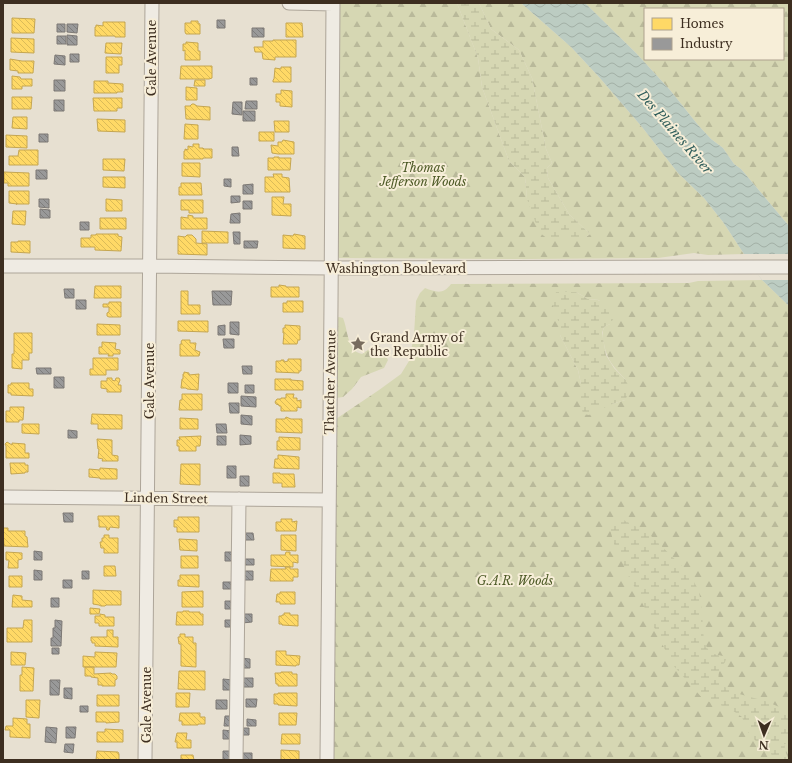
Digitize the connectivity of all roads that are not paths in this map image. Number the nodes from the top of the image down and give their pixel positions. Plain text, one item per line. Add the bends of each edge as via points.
1 (152, 3) edge
2 (289, 3) edge
3 (333, 3) edge
4 (3, 266) edge
5 (150, 266) junction
6 (789, 267) edge
7 (331, 268) junction
8 (3, 497) edge
9 (148, 498) junction
10 (239, 499) junction
11 (328, 500) junction
12 (145, 760) edge
13 (236, 760) edge
14 (327, 760) edge

1 - 5 street, Gale Avenue
2 - 3 street
3 - 7 street, Thatcher Avenue
4 - 5 street, Washington Boulevard
5 - 7 street, Washington Boulevard
5 - 9 street, Gale Avenue
6 - 7 street, Washington Boulevard
7 - 11 street, Thatcher Avenue
8 - 9 street, Linden Street
9 - 10 street, Linden Street
9 - 12 street, Gale Avenue
10 - 11 street, Linden Street
10 - 13 street
11 - 14 street, Thatcher Avenue

